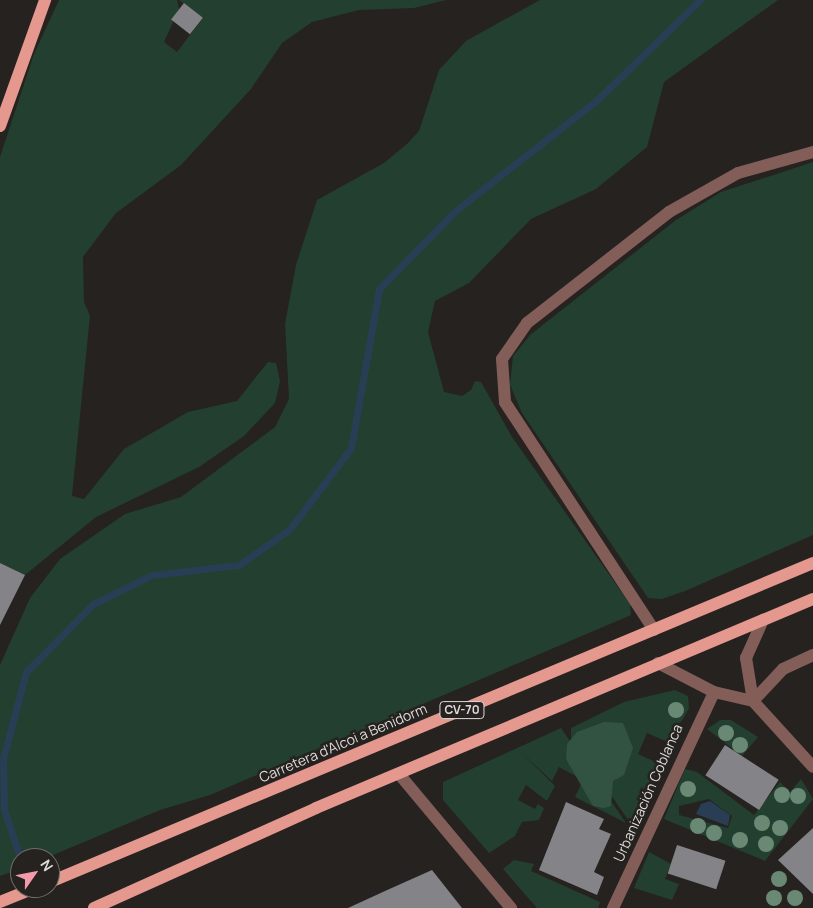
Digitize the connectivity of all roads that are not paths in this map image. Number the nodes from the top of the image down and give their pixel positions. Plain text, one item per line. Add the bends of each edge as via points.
1 (45, 0) edge
2 (0, 126) edge
3 (813, 152) edge
4 (813, 564) edge
5 (813, 599) edge
6 (763, 620) junction
7 (654, 630) junction
8 (813, 655) edge
9 (658, 663) junction
10 (714, 692) junction
11 (753, 701) junction
12 (813, 767) edge
13 (399, 774) junction
14 (60, 878) edge
15 (94, 908) edge
16 (511, 908) edge
17 (613, 908) edge

1 - 2 main road
3 - 7 street via 738,173 669,212 527,323 502,358 505,402
4 - 7 main road, Carretera d'Alcoi a Benidorm / CV-70
5 - 6 main road, CV-70
6 - 9 main road, CV-70
6 - 11 street via 746,658
7 - 14 main road, Carretera d'Alcoi a Benidorm / CV-70
8 - 11 street via 783,669
9 - 10 street
9 - 13 main road, CV-70
10 - 11 street
10 - 17 street, Urbanización Coblanca
11 - 12 street
13 - 15 main road, CV-70
13 - 16 street

